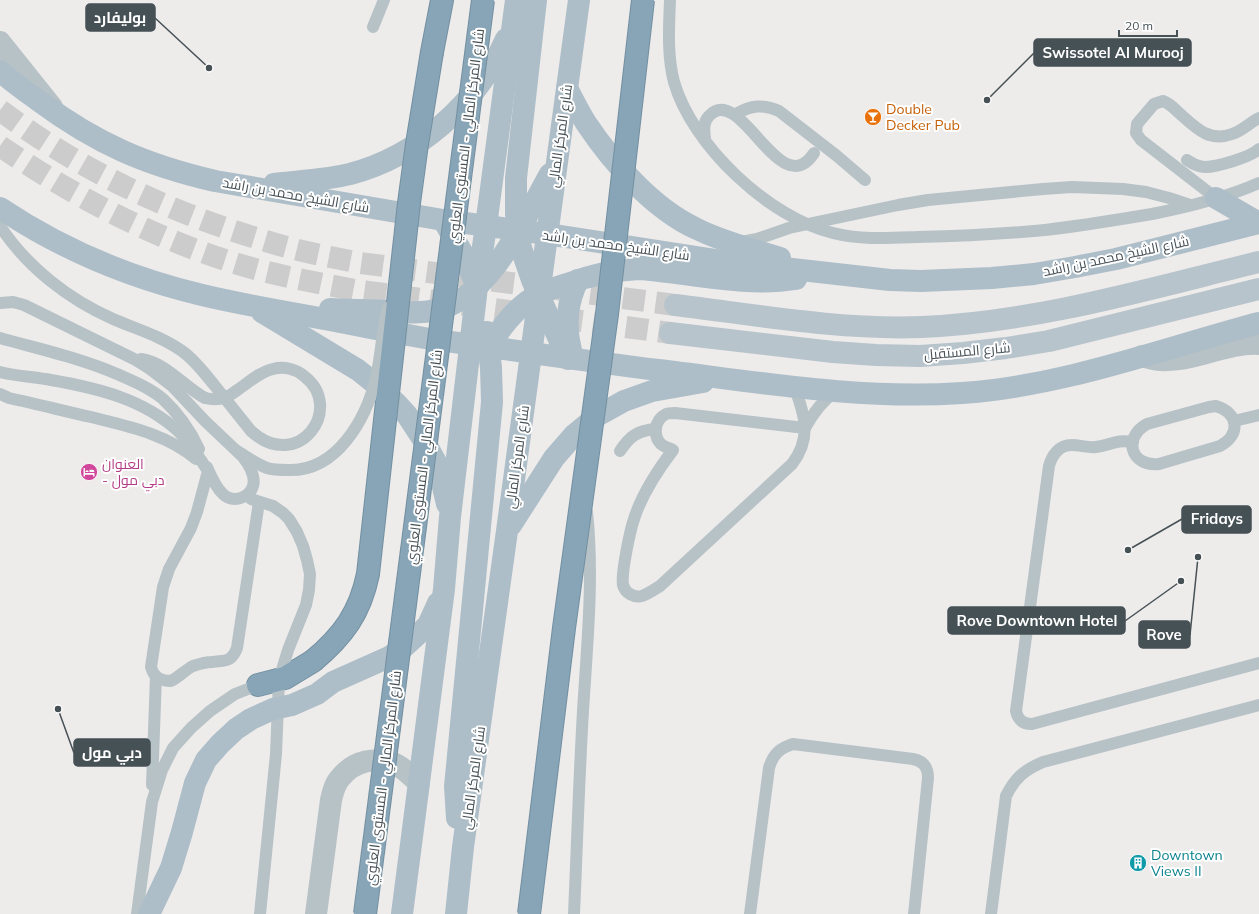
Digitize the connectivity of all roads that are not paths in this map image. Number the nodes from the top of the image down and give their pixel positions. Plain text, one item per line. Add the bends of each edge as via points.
1 (384, 0) edge
2 (442, 0) edge
3 (483, 0) edge
4 (516, 0) edge
5 (536, 0) edge
6 (579, 0) edge
7 (642, 0) edge
8 (670, 0) edge
9 (513, 24) junction
10 (373, 27) dead end
11 (0, 42) edge
12 (3, 74) edge
13 (567, 88) junction
14 (736, 114) junction
15 (58, 116) junction
16 (1259, 118) edge
17 (705, 139) junction
18 (1259, 149) edge
19 (814, 153) dead end
20 (518, 160) junction
21 (1187, 160) dead end
22 (556, 164) junction
23 (865, 180) dead end
24 (1259, 183) edge
25 (249, 187) junction
26 (1216, 198) junction
27 (1190, 205) junction
28 (0, 208) edge
29 (437, 219) junction
30 (1259, 223) edge
31 (808, 225) junction
32 (0, 226) edge
33 (486, 226) junction
34 (518, 232) junction
35 (547, 234) junction
36 (735, 243) junction
37 (1259, 262) edge
38 (402, 272) junction
39 (831, 274) junction
40 (578, 280) junction
41 (477, 287) junction
42 (1259, 289) edge
43 (539, 294) junction
44 (0, 302) edge
45 (249, 305) junction
46 (675, 305) tunnel mouth
47 (423, 312) junction
48 (1259, 323) edge
49 (670, 333) tunnel mouth
50 (0, 338) edge
51 (1259, 344) edge
52 (480, 346) junction
53 (531, 353) junction
54 (1142, 356) junction
55 (134, 359) junction
56 (572, 359) junction
57 (0, 372) edge
58 (727, 378) junction
59 (794, 386) junction
60 (837, 391) junction
61 (0, 394) edge
62 (492, 402) junction
63 (1259, 415) edge
64 (462, 418) junction
65 (1234, 421) junction
66 (805, 428) junction
67 (655, 429) junction
68 (1133, 442) junction
69 (237, 451) junction
70 (620, 451) dead end
71 (208, 471) junction
72 (584, 484) junction
73 (245, 497) junction
74 (259, 502) junction
75 (450, 517) junction
76 (508, 531) junction
77 (444, 589) junction
78 (1259, 662) edge
79 (156, 676) junction
80 (279, 680) junction
81 (258, 685) joint
82 (1259, 705) edge
83 (279, 708) junction
84 (419, 783) junction
85 (152, 802) junction
86 (463, 847) junction
87 (137, 914) edge
88 (149, 914) edge
89 (260, 914) edge
90 (316, 914) edge
91 (365, 914) edge
92 (402, 914) edge
93 (456, 914) edge
94 (529, 914) edge
95 (574, 914) edge
96 (750, 914) edge
97 (914, 914) edge
98 (991, 914) edge

1 - 10 lane
2 - 38 highway, bridge via 417,144
3 - 91 highway, شارع المركز المالي - المستوى العلوي, bridge
4 - 9 main road
5 - 20 main road
6 - 13 main road, شارع المركز المالي
7 - 72 highway, bridge via 608,306
8 - 17 lane via 670,58 674,82 682,104
9 - 25 main road via 484,80 464,104 420,142 398,155 349,174
9 - 33 main road
11 - 15 street
12 - 15 main road, شارع الشيخ محمد بن راشد
13 - 22 main road, شارع المركز المالي
13 - 36 main road via 585,122 607,153 634,182 660,205 695,229
14 - 17 lane via 725,110 713,112 705,122
14 - 19 lane via 782,162 800,164 806,162
14 - 23 lane via 752,106 762,105 779,111
15 - 25 main road, شارع الشيخ محمد بن راشد via 118,150 150,163 215,181
16 - 26 lane via 1233,134 1209,135 1163,101 1154,104 1137,124 1136,133 1141,140
17 - 31 lane via 748,187 783,212
18 - 21 lane via 1247,157 1211,166 1199,166
20 - 22 main road via 523,178 535,183
20 - 34 main road via 515,196
22 - 34 main road
22 - 35 main road, شارع المركز المالي
24 - 26 lane
25 - 29 main road, شارع الشيخ محمد بن راشد
26 - 27 lane
26 - 30 main road
27 - 31 lane via 1119,220 990,235 863,237 833,233
27 - 31 lane via 1124,188 1057,188 921,202
28 - 45 main road via 59,243 110,266 155,282
29 - 33 main road, شارع الشيخ محمد بن راشد
29 - 41 main road via 459,247
29 - 47 main road via 444,267 438,291
30 - 39 main road, شارع الشيخ محمد بن راشد via 1116,259 1034,274 920,281
31 - 36 lane
32 - 55 lane, bridge via 35,268 70,295 111,318 169,343 183,352 195,363 251,431 260,439 284,446 296,443 307,436 318,419 320,399 316,389 302,374 293,370 272,369 262,373 236,392 225,398 218,400 205,398 158,364
33 - 34 main road, شارع الشيخ محمد بن راشد
33 - 41 main road
34 - 35 main road, شارع الشيخ محمد بن راشد
34 - 41 main road via 493,271
34 - 43 main road via 526,264
35 - 39 main road, شارع الشيخ محمد بن راشد via 729,262
35 - 43 main road, شارع المركز المالي
36 - 39 main road
37 - 46 main road, شارع المستقبل via 1044,313 962,325 838,325
38 - 69 lane, bridge via 387,312 380,359 370,396 355,429 333,455 321,463 295,471 268,468
38 - 80 highway, bridge via 366,587 356,612 333,643 313,661
39 - 40 main road via 779,282 755,282 639,269 601,273
40 - 43 main road
40 - 56 main road via 569,306 568,325
41 - 47 main road via 447,308
41 - 52 main road
42 - 49 main road, شارع المستقبل via 1049,341 963,353 876,355
43 - 52 main road via 523,305 498,333
43 - 53 main road, شارع المركز المالي
43 - 56 main road
44 - 55 lane via 24,305
45 - 47 main road
45 - 52 main road
45 - 75 main road via 358,370 396,403 407,415 438,466
48 - 54 main road
50 - 71 lane via 86,362 138,383 162,399 178,415 191,434
51 - 54 street via 1235,346 1177,360
52 - 53 main road
52 - 62 main road via 492,388
52 - 64 main road via 466,388
53 - 56 main road
53 - 76 main road, شارع المركز المالي
54 - 60 main road via 1035,384 993,390 930,395
55 - 69 lane via 172,386
56 - 58 main road
57 - 71 lane via 54,380 101,391 145,407 178,432
58 - 59 main road
58 - 76 main road via 652,391 624,401 597,416 574,435 554,458
59 - 60 main road
59 - 66 lane via 802,408
60 - 66 lane via 816,410
61 - 71 lane via 135,428 157,436 189,453
62 - 64 main road via 486,394 477,393
62 - 86 main road via 457,766 456,807
63 - 65 lane
64 - 75 main road
65 - 68 lane via 1224,408 1208,407 1147,424 1135,434
65 - 68 lane via 1235,429 1227,442 1159,464 1147,464 1137,457
66 - 67 lane via 675,413 666,414 658,420
66 - 67 lane via 802,448 792,464 667,580 650,592 636,597 630,595 623,586 634,519 648,486 673,450 662,446
67 - 70 lane via 644,430 634,435
68 - 78 lane via 1116,441 1090,448 1064,446 1051,458 1017,716 1024,723 1032,724
69 - 73 lane via 248,464 253,478 253,485
71 - 73 lane via 224,496 231,499
71 - 79 lane via 191,528 169,569 163,587 151,667
72 - 94 highway, bridge
72 - 95 lane, bridge via 590,541 590,590
73 - 74 lane
74 - 79 lane via 235,654 224,662 203,663 191,667 171,680 165,681
74 - 80 lane via 273,506 289,519 303,546 310,574 306,605
75 - 77 main road
76 - 86 main road, شارع المركز المالي
77 - 83 main road via 428,625 403,648 333,682 317,694
77 - 84 main road
79 - 85 lane
80 - 81 highway
80 - 83 lane
81 - 85 lane via 235,694 191,728 173,748 164,764
82 - 98 lane via 1043,762 1020,775 1006,796
83 - 88 main road via 236,729 206,760 195,783 171,868
83 - 89 lane
84 - 90 street via 396,764 384,760 360,763 349,768 340,777 331,800
84 - 92 main road
85 - 87 lane
86 - 93 main road, شارع المركز المالي
96 - 97 lane via 769,768 777,752 793,744 913,759 926,767 928,778

